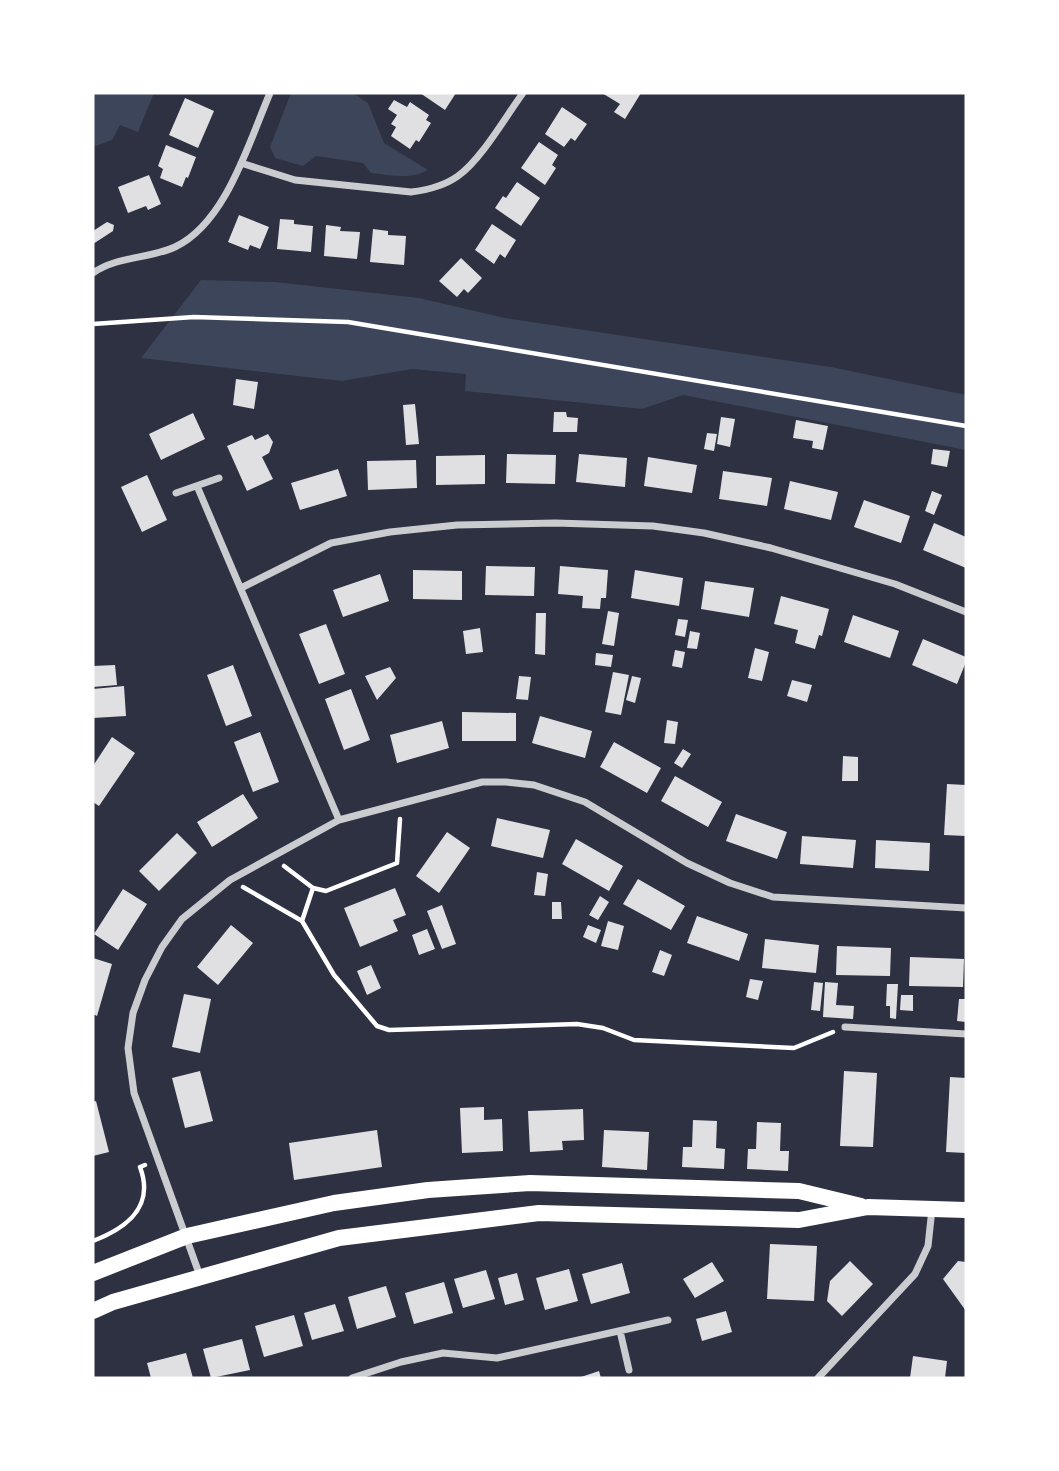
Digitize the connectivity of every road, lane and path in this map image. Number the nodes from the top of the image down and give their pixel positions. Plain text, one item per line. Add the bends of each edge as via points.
1 (270, 93) edge
2 (523, 93) edge
3 (241, 163) junction
4 (93, 273) edge
5 (93, 324) edge
6 (966, 426) edge
7 (219, 478) dead end
8 (197, 486) junction
9 (176, 493) dead end
10 (241, 588) junction
11 (966, 612) edge
12 (402, 803) junction
13 (340, 820) junction
14 (273, 856) junction
15 (230, 880) junction
16 (313, 888) junction
17 (966, 908) edge
18 (302, 921) junction
19 (845, 1027) joint
20 (966, 1034) edge
21 (159, 1159) junction
22 (868, 1207) junction
23 (932, 1208) junction
24 (966, 1210) edge
25 (187, 1236) junction
26 (93, 1241) edge
27 (93, 1273) edge
28 (200, 1276) junction
29 (93, 1311) edge
30 (668, 1320) dead end
31 (620, 1331) junction
32 (629, 1370) dead end
33 (821, 1377) edge
34 (352, 1378) edge

1 - 3 street
2 - 3 street via 459,176 430,189 411,192 295,180
3 - 4 street via 217,209 189,239 173,248 104,265
5 - 6 path via 194,317 348,323
7 - 8 street
8 - 9 street
8 - 10 street
10 - 11 street via 331,543 457,526 579,524 666,528 771,548 895,584
10 - 13 street
12 - 13 street
12 - 16 path via 397,863 326,891
12 - 17 street via 482,782 534,785 585,802 687,863 773,897
13 - 14 street
14 - 15 street
14 - 16 path
15 - 18 path
15 - 21 street via 182,919 145,979 133,1013 128,1048 134,1093
16 - 18 path
18 - 19 path via 334,975 377,1026 388,1030 577,1024 634,1040 794,1048
19 - 20 street
21 - 25 street
21 - 26 path via 140,1167 144,1199 134,1215 117,1231
22 - 23 main road
22 - 25 main road via 799,1191 530,1184 334,1203
22 - 28 main road via 799,1220 539,1213 339,1238
23 - 24 main road
23 - 33 street via 928,1246 915,1274
25 - 27 main road
25 - 28 street
28 - 29 main road
30 - 31 street
31 - 32 street
31 - 34 street via 497,1359 443,1353

